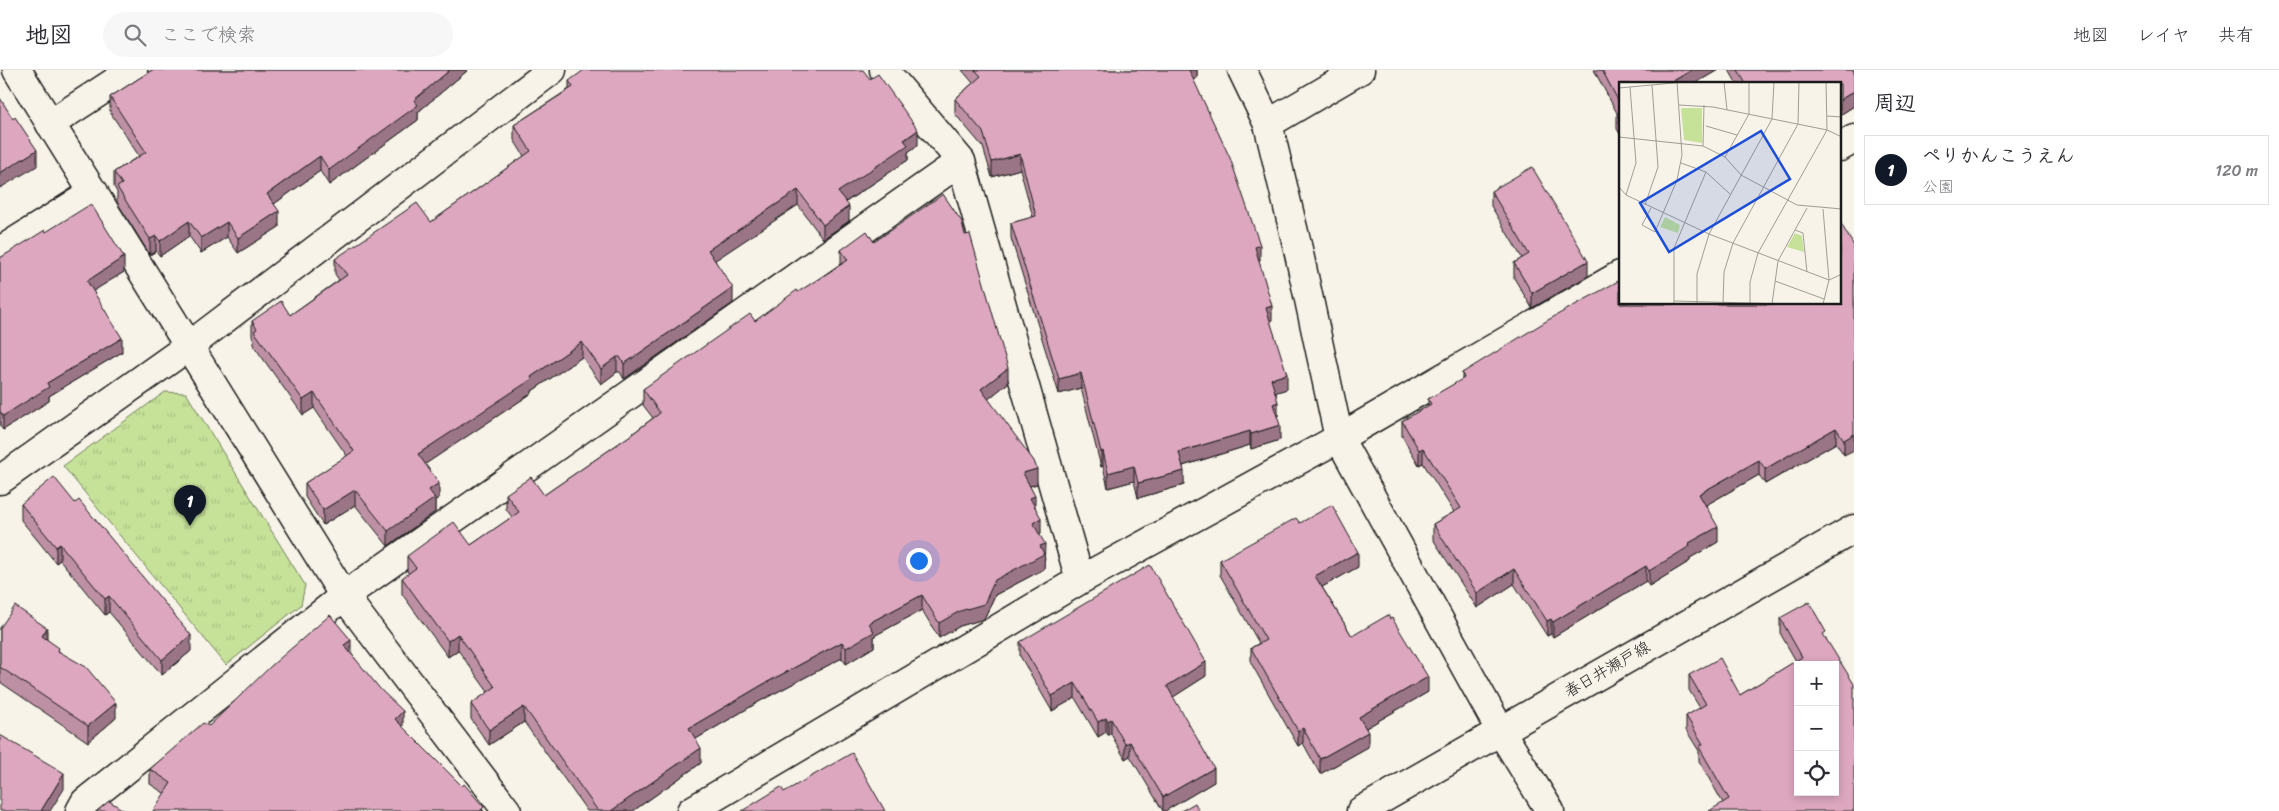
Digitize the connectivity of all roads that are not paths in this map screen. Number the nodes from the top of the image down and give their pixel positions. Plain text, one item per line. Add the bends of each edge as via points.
1 (17, 70) edge
2 (133, 70) edge
3 (552, 70) edge
4 (884, 70) edge
5 (1242, 70) edge
6 (1360, 70) edge
7 (50, 124) junction
8 (1268, 124) junction
9 (1854, 139) edge
10 (1842, 146) edge
11 (961, 161) junction
12 (94, 192) junction
13 (0, 251) edge
14 (1619, 275) edge
15 (188, 346) junction
16 (1339, 438) junction
17 (0, 480) edge
18 (1854, 529) edge
19 (1080, 580) junction
20 (344, 596) junction
21 (1500, 730) junction
22 (80, 811) edge
23 (507, 811) edge
24 (691, 811) edge
25 (1362, 811) edge
26 (1550, 811) edge

1 - 7 street
2 - 7 street
3 - 15 street
4 - 11 street
5 - 8 street
6 - 8 street
7 - 12 street
8 - 16 street
9 - 10 street
11 - 19 street
11 - 20 street
12 - 13 street
12 - 15 street
14 - 16 street
15 - 17 street
15 - 20 street
16 - 19 street
16 - 21 street
18 - 21 street, 春日井瀬戸線
19 - 24 street
20 - 22 street via 85,802
20 - 23 street
21 - 25 street, 春日井瀬戸線
21 - 26 street

